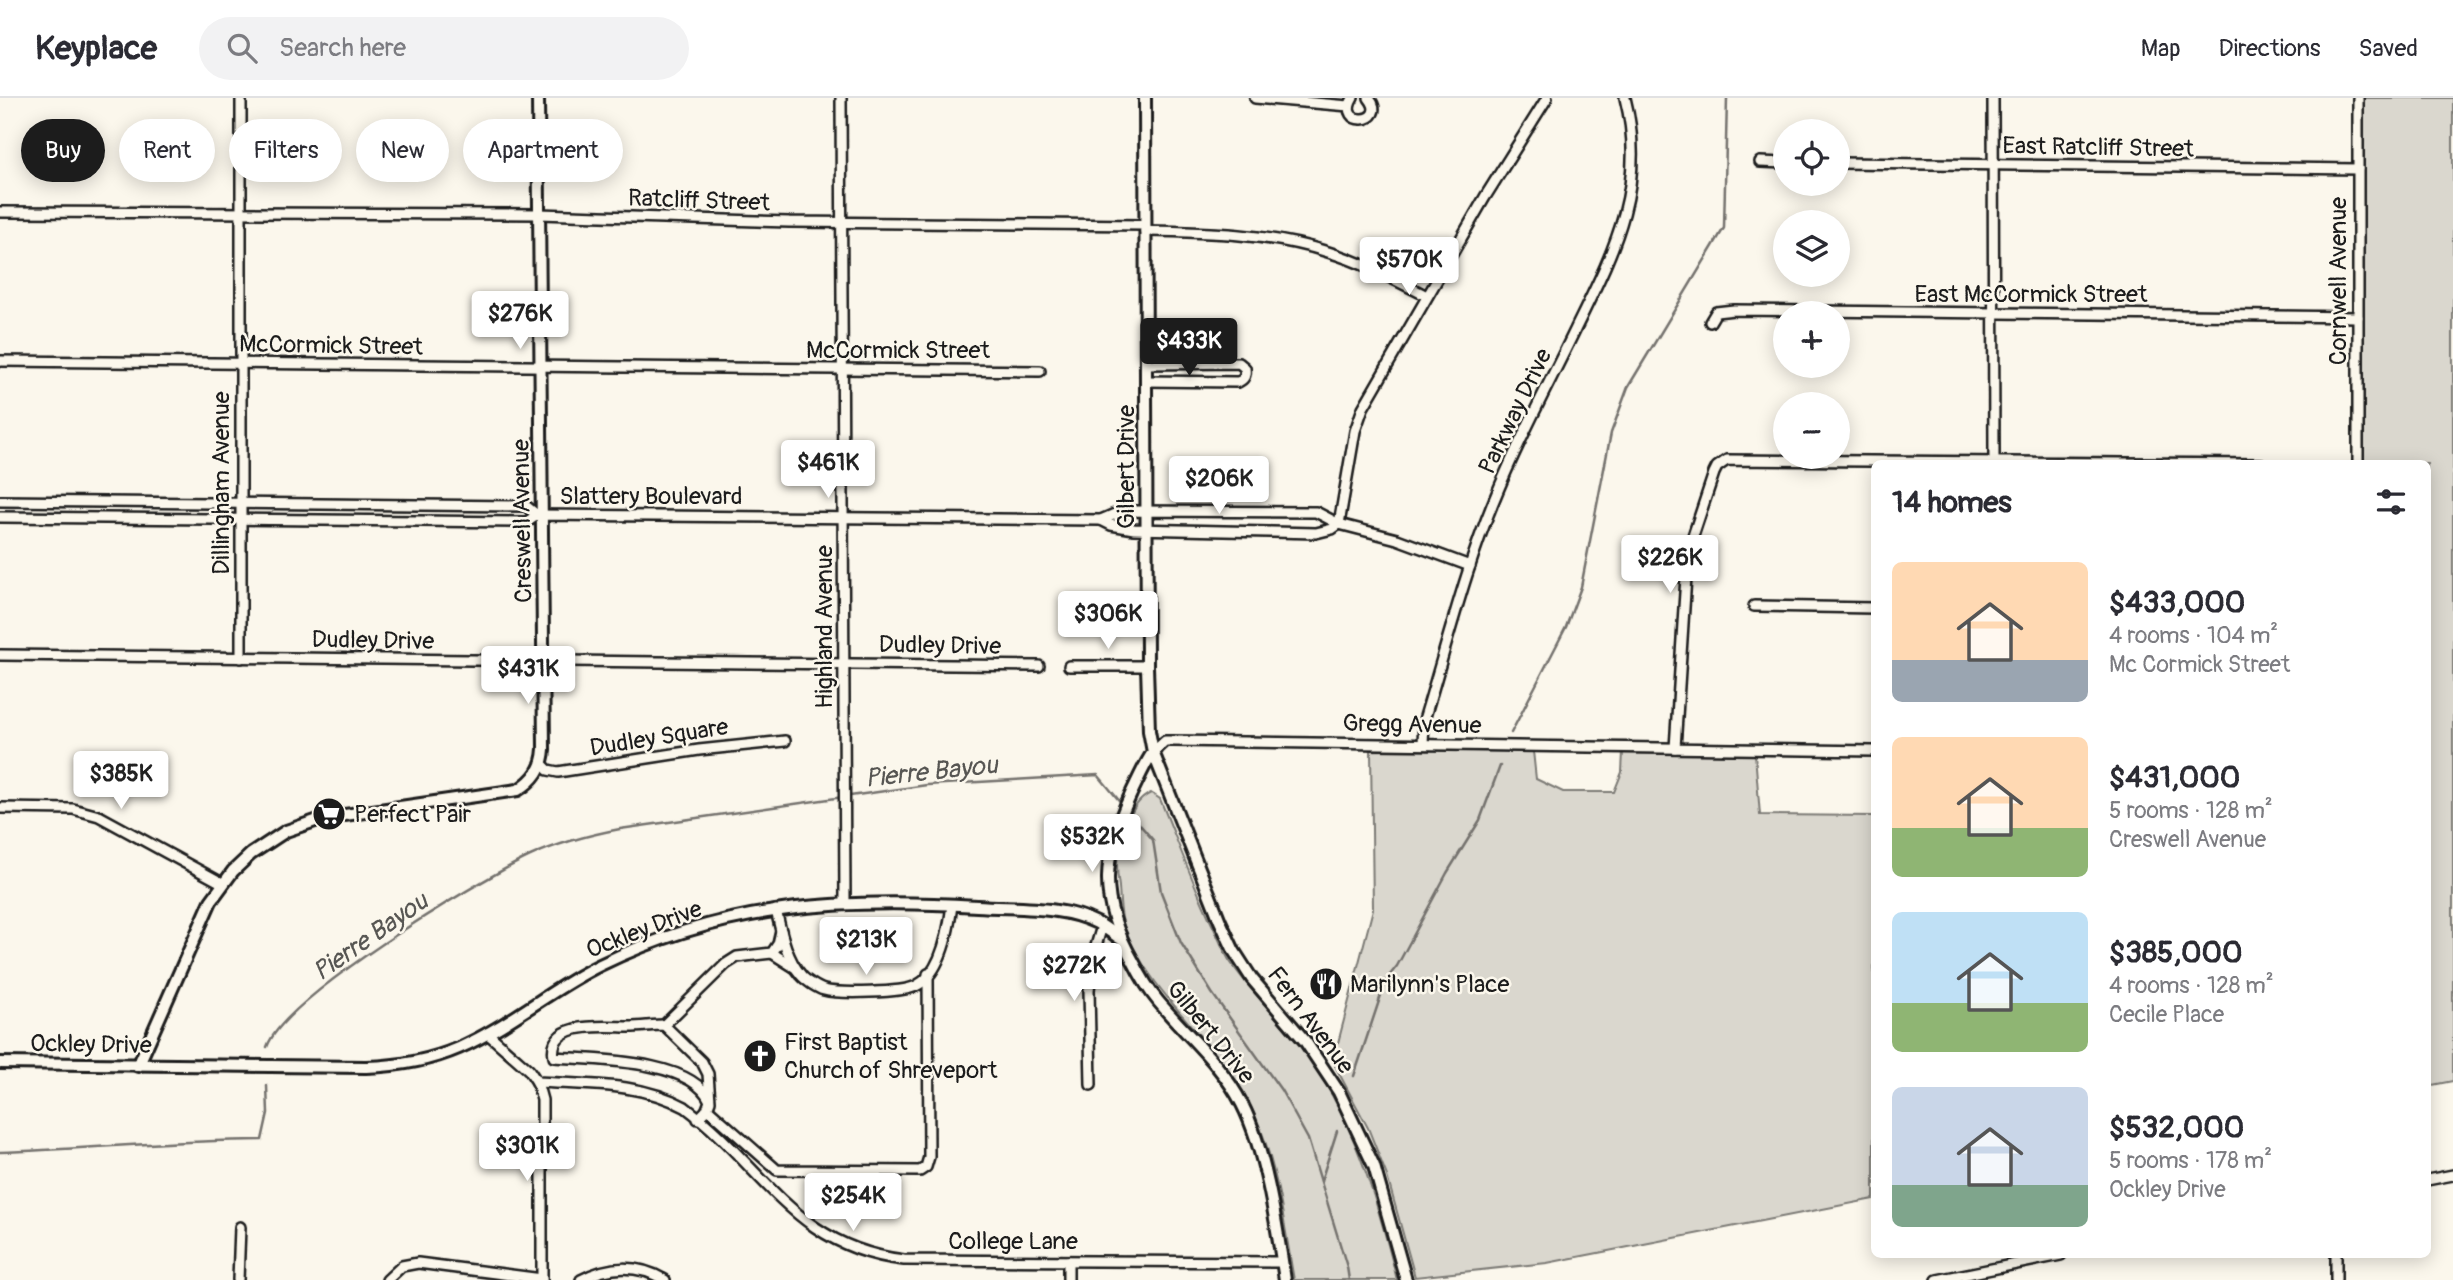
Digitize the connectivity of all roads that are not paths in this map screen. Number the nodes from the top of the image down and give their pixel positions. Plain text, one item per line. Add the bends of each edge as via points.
1 (241, 98) edge
2 (538, 98) edge
3 (841, 98) edge
4 (1145, 98) edge
5 (1255, 98) edge
6 (1369, 98) edge
7 (1547, 98) edge
8 (1625, 98) edge
9 (1993, 98) edge
10 (2358, 98) edge
11 (1351, 102) edge
12 (1760, 162) dead end
13 (1773, 163) edge
14 (1850, 163) edge
15 (1993, 165) junction
16 (2358, 169) junction
17 (0, 212) edge
18 (240, 213) junction
19 (539, 214) junction
20 (842, 221) junction
21 (1145, 228) junction
22 (1427, 296) junction
23 (1993, 314) junction
24 (2358, 317) junction
25 (1710, 321) dead end
26 (0, 360) edge
27 (240, 363) junction
28 (1146, 364) junction
29 (541, 366) junction
30 (842, 369) junction
31 (1040, 371) dead end
32 (1146, 381) junction
33 (1994, 460) edge
34 (2358, 460) edge
35 (1871, 461) edge
36 (0, 501) edge
37 (241, 504) junction
38 (1147, 511) junction
39 (540, 515) junction
40 (0, 517) edge
41 (843, 517) junction
42 (241, 520) junction
43 (1101, 520) junction
44 (1339, 524) junction
45 (1147, 530) junction
46 (1470, 566) junction
47 (1754, 606) dead end
48 (1871, 608) edge
49 (0, 655) edge
50 (241, 658) junction
51 (544, 661) junction
52 (844, 663) junction
53 (1039, 666) dead end
54 (1069, 666) dead end
55 (1147, 666) junction
56 (785, 741) dead end
57 (1423, 744) junction
58 (1675, 748) junction
59 (1871, 751) edge
60 (1153, 752) junction
61 (542, 764) junction
62 (0, 808) edge
63 (222, 883) junction
64 (845, 903) junction
65 (952, 905) junction
66 (776, 910) junction
67 (1101, 926) junction
68 (781, 931) junction
69 (1119, 938) junction
70 (772, 953) junction
71 (797, 970) junction
72 (928, 974) junction
73 (664, 1025) junction
74 (487, 1033) junction
75 (0, 1063) edge
76 (138, 1066) junction
77 (537, 1082) junction
78 (1091, 1086) dead end
79 (709, 1105) junction
80 (698, 1119) junction
81 (2453, 1175) edge
82 (2431, 1179) edge
83 (240, 1227) dead end
84 (2046, 1258) edge
85 (2336, 1258) edge
86 (1068, 1261) junction
87 (1282, 1262) junction
88 (238, 1280) edge
89 (387, 1280) edge
90 (542, 1280) edge
91 (581, 1280) edge
92 (665, 1280) edge
93 (1068, 1280) edge
94 (1285, 1280) edge
95 (1406, 1280) edge
96 (1937, 1280) edge
97 (2336, 1280) edge

1 - 18 street, Dillingham Avenue
2 - 19 street, Creswell Avenue
3 - 20 street, Highland Avenue
4 - 21 street, Gilbert Drive
5 - 11 street
6 - 11 street via 1374,109 1364,120 1350,113
7 - 22 street
8 - 46 street, Parkway Drive via 1633,162 1619,234 1496,494
9 - 15 street
10 - 16 street, Cornwell Avenue
12 - 13 street
14 - 15 street, East Ratcliff Street
15 - 16 street, East Ratcliff Street
15 - 23 street
16 - 24 street, Cornwell Avenue
17 - 18 street, Ratcliff Street
18 - 19 street, Ratcliff Street
18 - 27 street, Dillingham Avenue
19 - 20 street, Ratcliff Street
19 - 29 street, Creswell Avenue
20 - 21 street, Ratcliff Street
20 - 30 street, Highland Avenue
21 - 22 street, Ratcliff Street via 1296,243 1362,265
21 - 28 street, Gilbert Drive
22 - 44 street via 1359,419
23 - 24 street, East McCormick Street
23 - 25 street, East McCormick Street via 1734,310 1716,312
23 - 33 street
24 - 34 street, Cornwell Avenue
26 - 27 street, McCormick Street
27 - 29 street, McCormick Street
27 - 37 street, Dillingham Avenue
28 - 32 street, Gilbert Drive
28 - 32 street via 1239,363 1246,374 1238,382
29 - 30 street, McCormick Street
29 - 39 street, Creswell Avenue
30 - 31 street, McCormick Street
30 - 41 street, Highland Avenue
32 - 38 street, Gilbert Drive
35 - 58 street via 1731,459 1714,473 1689,551
36 - 37 street, Slattery Boulevard
37 - 39 street, Slattery Boulevard via 526,506
37 - 42 street, Dillingham Avenue
38 - 43 street, Slattery Boulevard
38 - 44 street, Slattery Boulevard via 1316,512
38 - 45 street, Gilbert Drive
39 - 41 street, Slattery Boulevard
39 - 42 street, Slattery Boulevard via 527,522
39 - 51 street, Creswell Avenue
40 - 42 street, Slattery Boulevard
41 - 43 street, Slattery Boulevard
41 - 52 street, Highland Avenue
42 - 50 street, Dillingham Avenue
43 - 45 street, Slattery Boulevard
44 - 45 street, Slattery Boulevard via 1316,533
44 - 46 street, Slattery Boulevard
45 - 55 street, Gilbert Drive
46 - 57 street, Parkway Drive via 1424,720
47 - 48 street
49 - 50 street, Dudley Drive
50 - 51 street, Dudley Drive
51 - 52 street, Dudley Drive
51 - 61 street, Creswell Avenue
52 - 53 street, Dudley Drive
52 - 64 street, Highland Avenue
54 - 55 street
55 - 60 street, Gilbert Drive
56 - 61 street, Dudley Square via 558,772
57 - 58 street, Gregg Avenue
57 - 60 street, Gregg Avenue via 1172,741
58 - 59 street, Gregg Avenue
60 - 69 street via 1123,812 1109,858 1107,886
60 - 95 street, Fern Avenue via 1234,951 1317,1057 1358,1129 1374,1166
61 - 63 street via 533,779 518,790 339,815 300,825 271,839
62 - 63 street via 73,810 99,816
63 - 76 street
64 - 65 street, Ockley Drive
64 - 66 street, Ockley Drive
65 - 67 street, Ockley Drive via 1060,912
65 - 72 street via 942,951
66 - 68 street
66 - 74 street, Ockley Drive via 645,946 562,985
67 - 69 street, Ockley Drive
67 - 78 street via 1088,990
68 - 70 street
68 - 71 street
69 - 87 street, Gilbert Drive via 1156,999 1211,1057 1243,1105 1259,1150
70 - 71 street
70 - 73 street via 737,957 726,964
71 - 72 street via 824,990 858,992 916,986
72 - 79 street via 929,1157 920,1171 777,1170
73 - 79 street via 702,1062 708,1074
73 - 79 street via 597,1026 568,1032 556,1041 554,1057 663,1068 700,1086
74 - 76 street, Ockley Drive via 439,1055 383,1066
74 - 77 street
75 - 76 street, Ockley Drive
77 - 80 street, College Lane via 647,1090 676,1102
77 - 90 street via 542,1100
79 - 80 street
80 - 86 street, College Lane via 793,1211 816,1230 857,1251 904,1260
81 - 82 street
83 - 88 street
84 - 96 street
85 - 97 street
86 - 87 street, College Lane
86 - 93 street
87 - 94 street, Gilbert Drive
89 - 90 street via 402,1266 418,1263
91 - 92 street via 607,1269 632,1268

